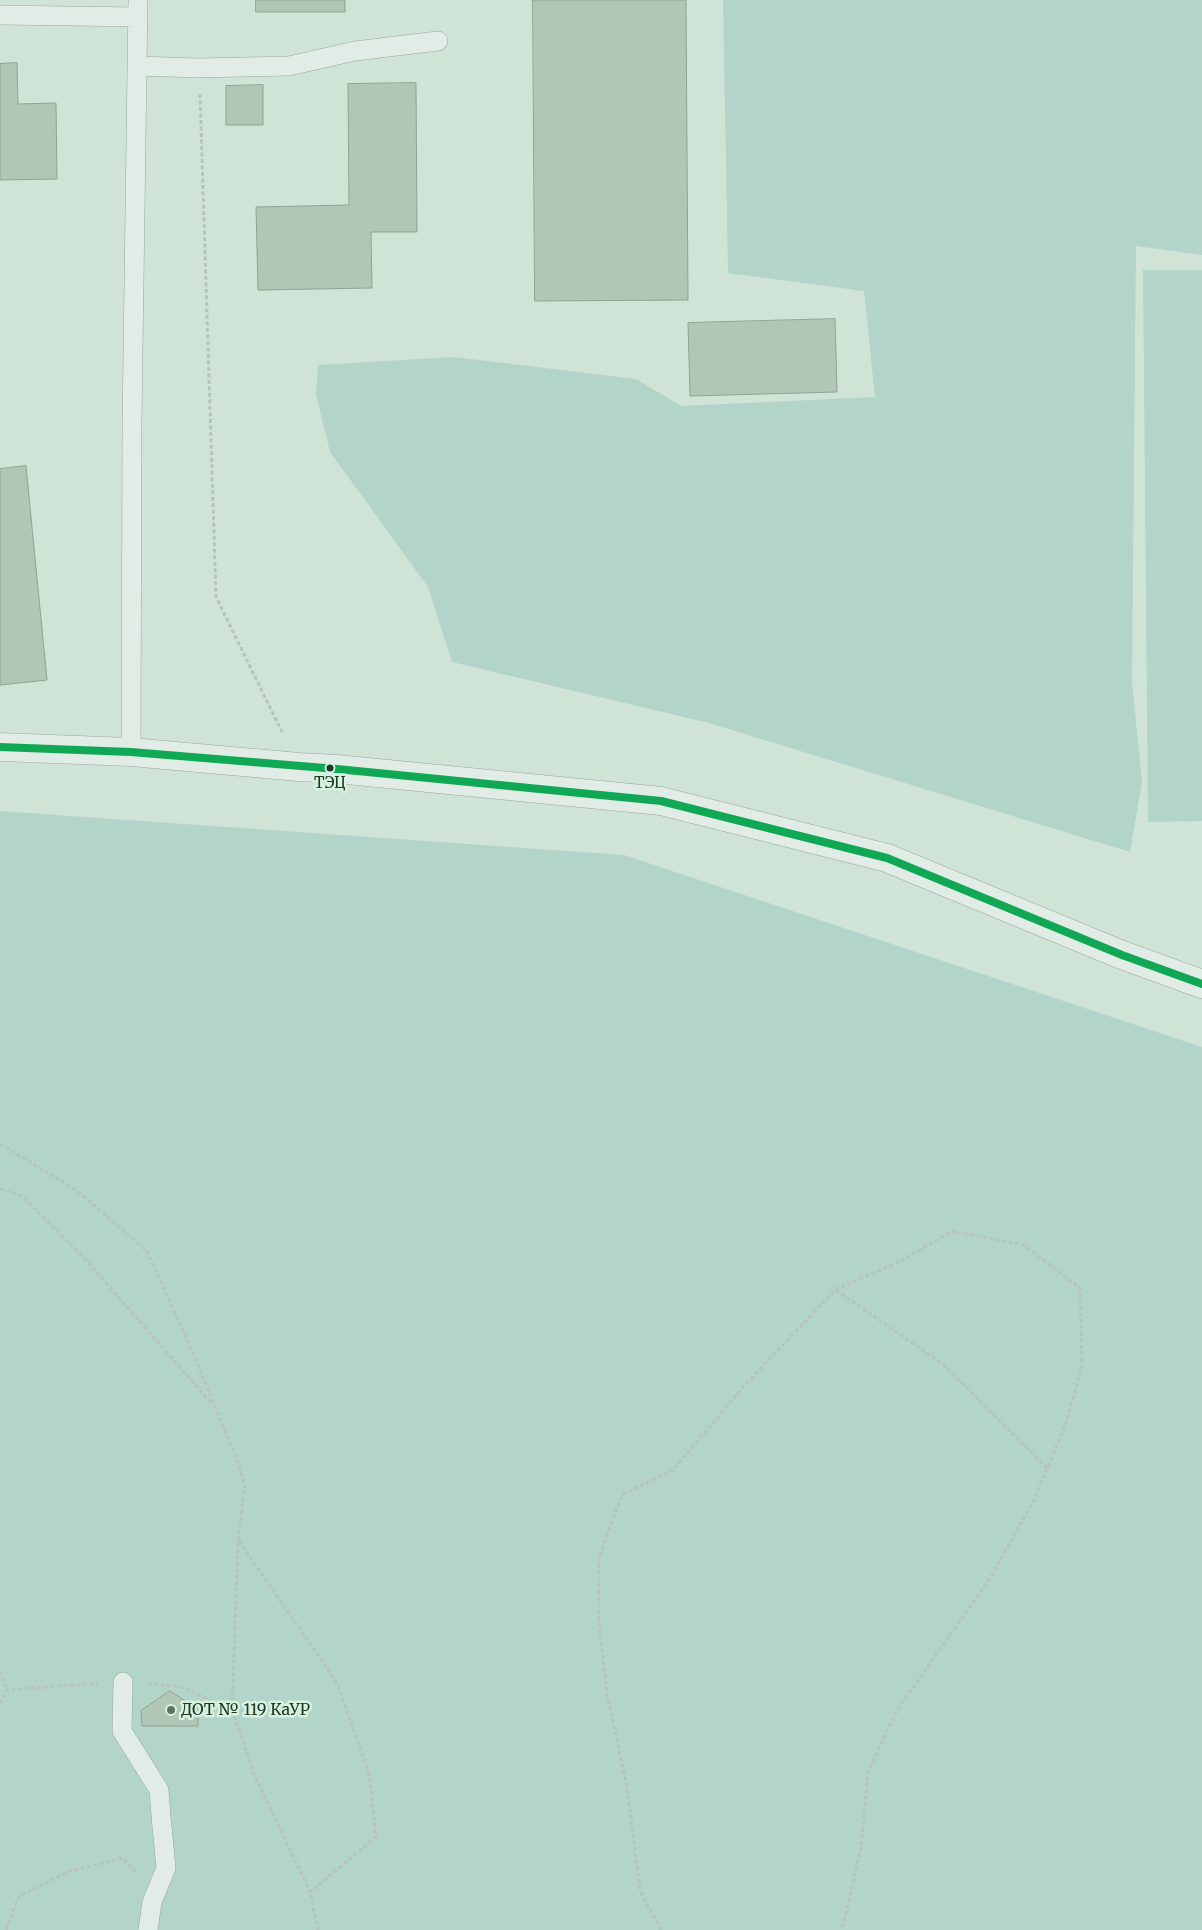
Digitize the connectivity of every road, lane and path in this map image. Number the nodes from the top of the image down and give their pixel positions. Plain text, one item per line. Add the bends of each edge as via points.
1 (138, 8) edge
2 (0, 15) edge
3 (438, 41) dead end
4 (138, 66) junction
5 (199, 68) junction
6 (0, 747) edge
7 (131, 752) junction
8 (299, 767) junction
9 (1202, 984) edge
10 (0, 1144) edge
11 (0, 1189) edge
12 (836, 1289) junction
13 (216, 1408) junction
14 (1047, 1468) junction
15 (238, 1540) junction
16 (0, 1671) edge
17 (123, 1682) junction
18 (6, 1690) junction
19 (0, 1703) edge
20 (232, 1710) junction
21 (310, 1892) junction
22 (152, 1902) junction
23 (6, 1930) edge
24 (148, 1930) edge
25 (318, 1930) edge
26 (660, 1930) edge
27 (842, 1930) edge

1 - 2 lane
1 - 4 lane
3 - 5 lane via 355,51 289,66
4 - 5 lane
4 - 7 lane
5 - 8 path via 216,597
6 - 7 street
7 - 8 street
8 - 9 street via 661,801 887,858 1122,955
10 - 13 path via 76,1190 146,1250
11 - 13 path via 22,1196 86,1260
12 - 14 path via 944,1366
12 - 14 path via 901,1261 952,1232 1024,1245 1080,1288 1082,1366 1065,1426
12 - 26 path via 745,1386 673,1470 622,1495 599,1557 599,1622 606,1693 627,1787 640,1890
13 - 15 path via 245,1486
14 - 27 path via 1035,1498 991,1577 897,1710 868,1772 861,1848
15 - 20 path
15 - 21 path via 337,1683 369,1774 376,1837
16 - 18 path
17 - 18 path
17 - 20 path via 179,1686
17 - 22 lane via 122,1731 159,1790 166,1868
18 - 19 path
20 - 21 path via 254,1774
21 - 25 path
22 - 23 path via 143,1879 122,1858 70,1871 19,1896
22 - 24 lane

